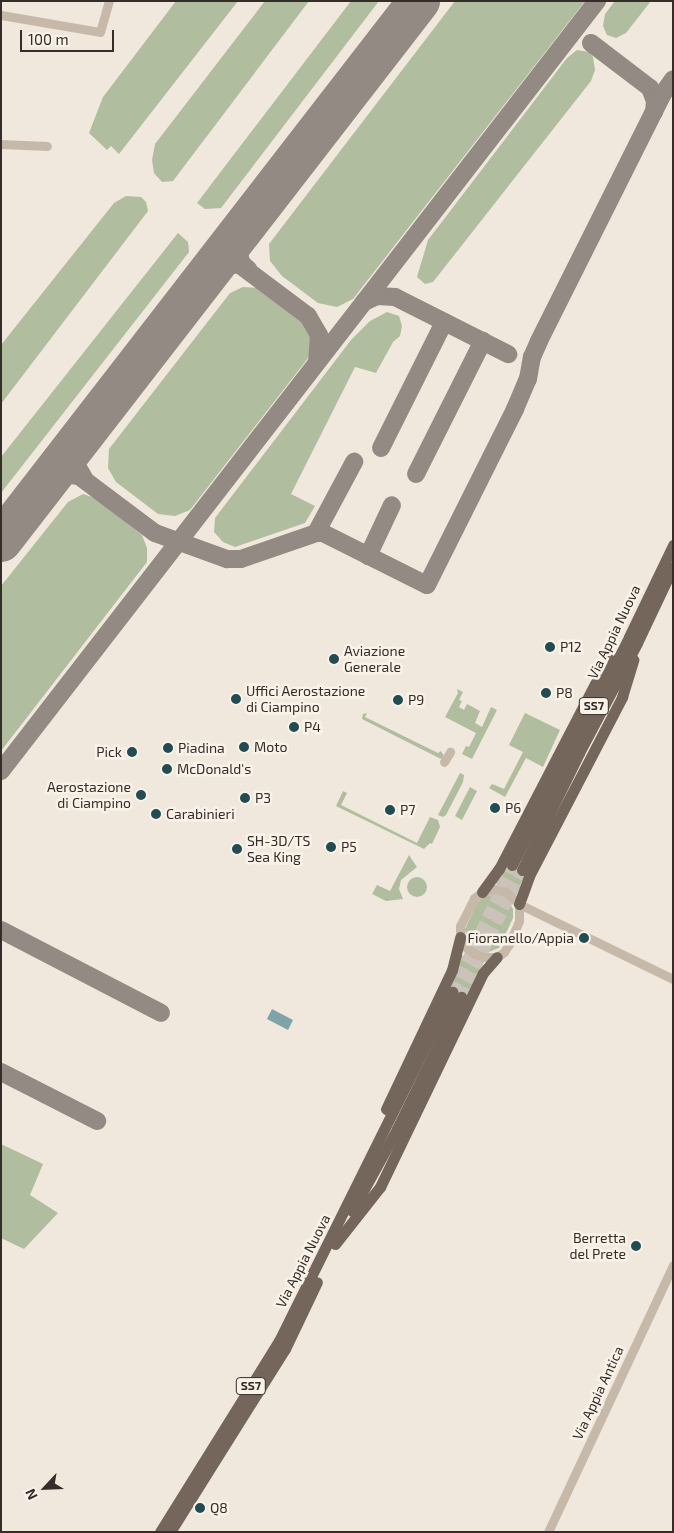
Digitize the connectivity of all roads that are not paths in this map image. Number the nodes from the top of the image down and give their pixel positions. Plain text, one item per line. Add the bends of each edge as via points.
1 (109, 1) edge
2 (1, 15) edge
3 (1, 144) edge
4 (47, 146) dead end
5 (673, 545) edge
6 (673, 567) edge
7 (633, 640) junction
8 (450, 752) dead end
9 (444, 762) dead end
10 (517, 867) tunnel mouth
11 (482, 892) junction
12 (519, 904) junction
13 (542, 914) junction
14 (518, 925) junction
15 (460, 938) junction
16 (496, 957) junction
17 (673, 979) edge
18 (457, 994) tunnel mouth
19 (333, 1240) junction
20 (673, 1266) edge
21 (160, 1532) edge
22 (170, 1532) edge
23 (548, 1532) edge

1 - 2 street via 100,32
3 - 4 street
5 - 7 main road, Via Appia Nuova / SS7
6 - 7 main road, Via Appia Nuova / SS7
7 - 10 main road, Via Appia Nuova / SS7
7 - 11 main road via 598,679 499,868
7 - 12 main road via 623,695 528,876
8 - 9 street
11 - 12 street via 502,890
11 - 15 street via 471,902 462,920
12 - 13 street
12 - 14 street
13 - 14 street via 529,915
13 - 17 street
14 - 16 street via 507,948
15 - 16 street via 474,954
15 - 19 main road via 452,970 348,1189
16 - 19 main road via 483,973 380,1187
18 - 19 main road, Via Appia Nuova / SS7
19 - 21 main road, Via Appia Nuova / SS7 via 279,1341
19 - 22 main road, Via Appia Nuova / SS7 via 285,1348
20 - 23 street, Via Appia Antica

